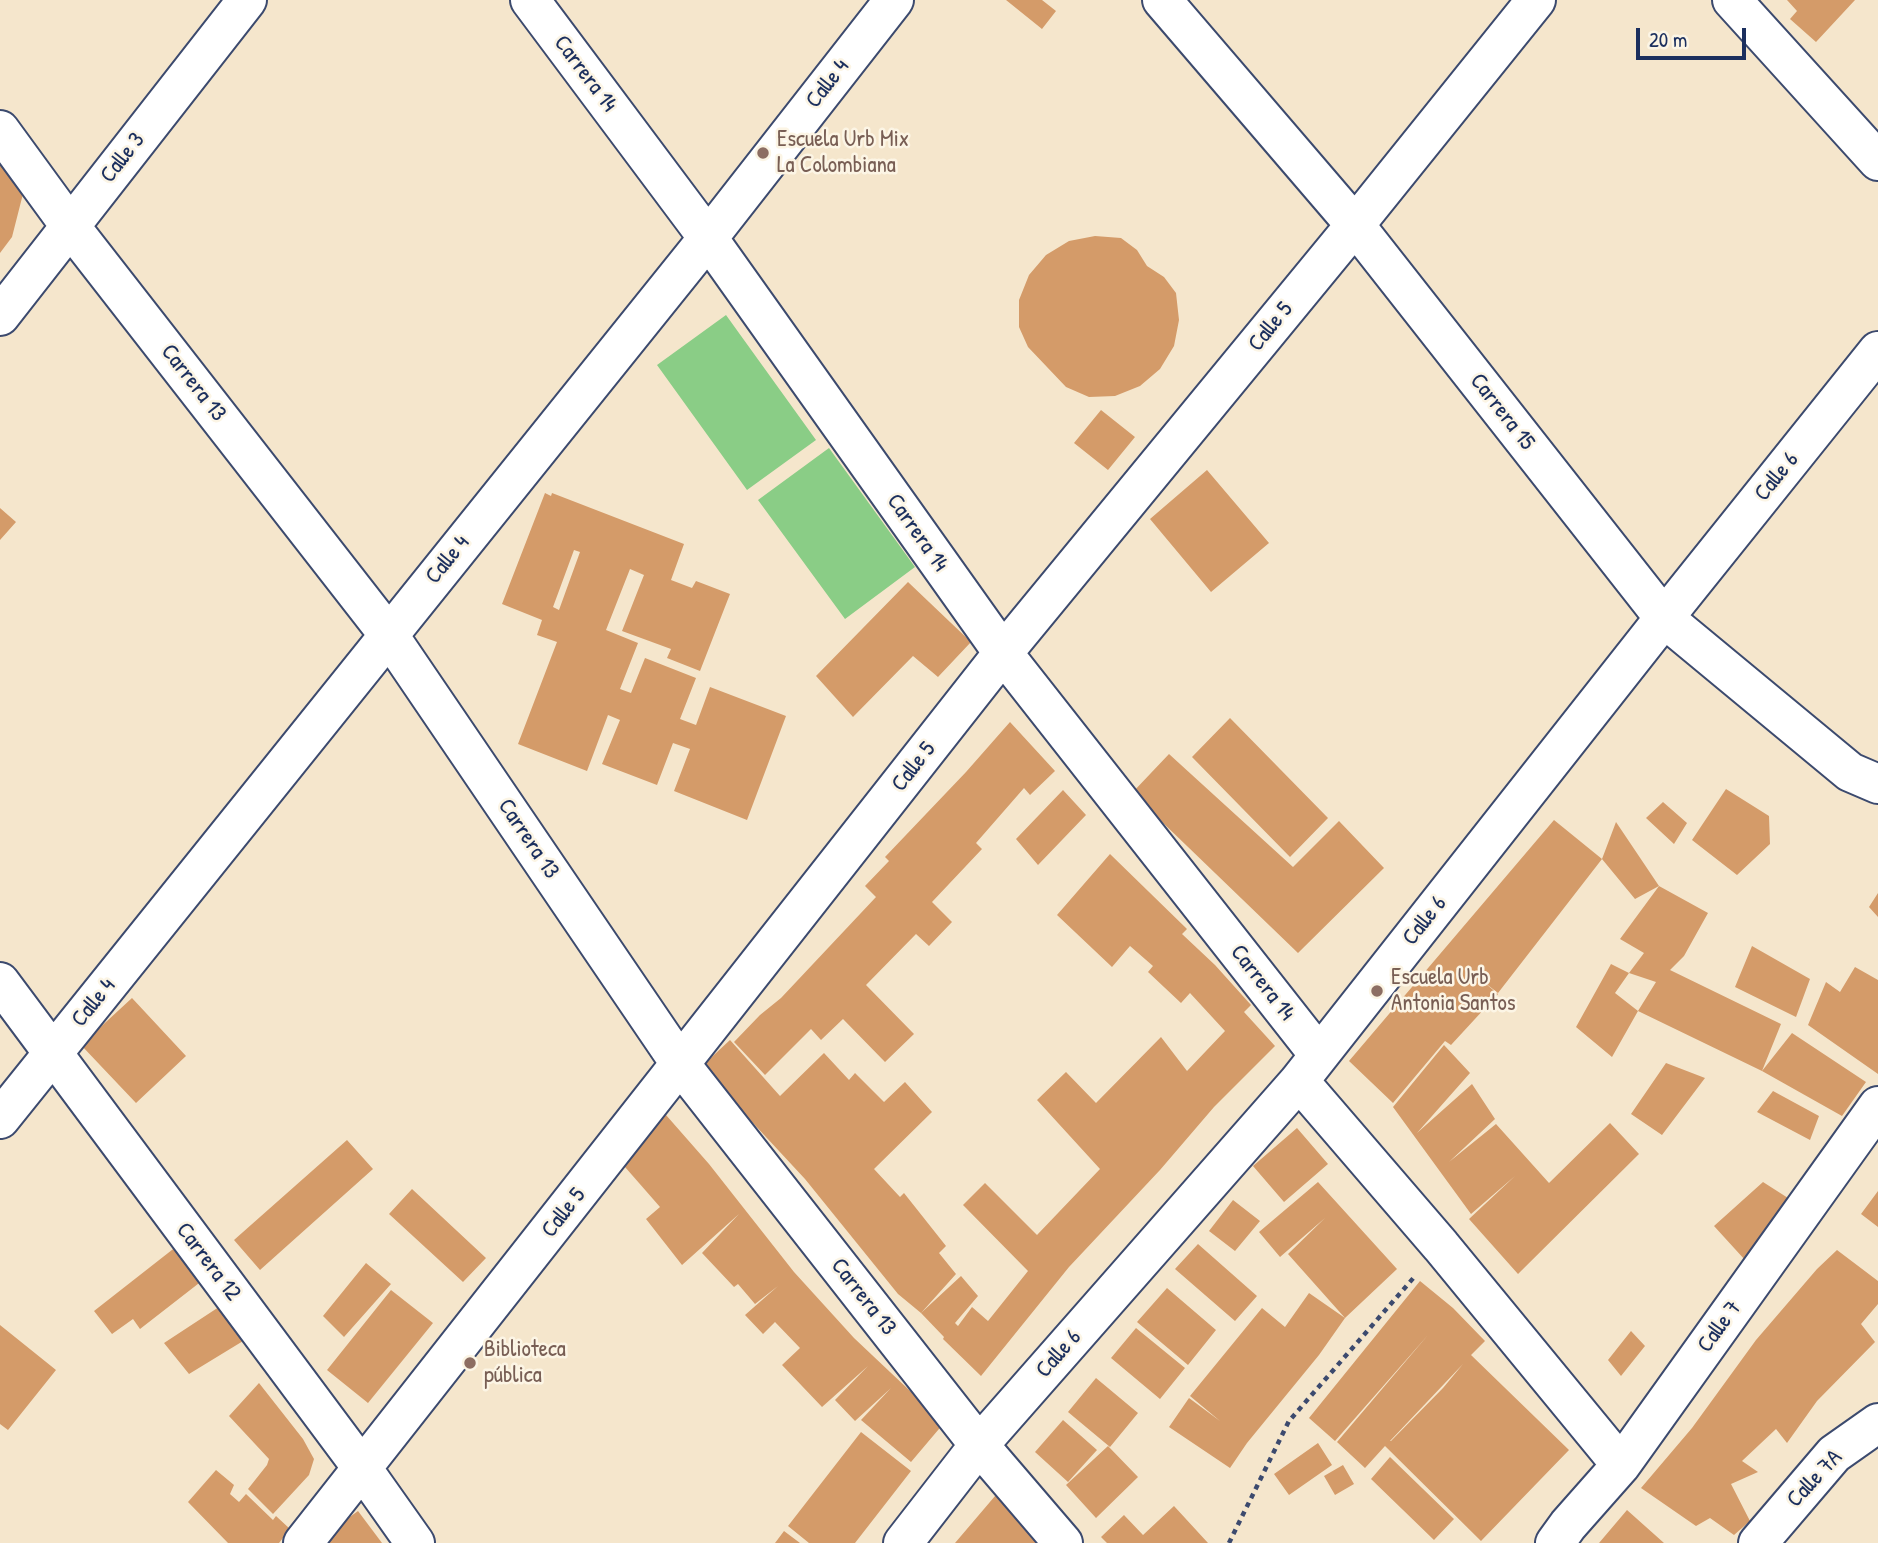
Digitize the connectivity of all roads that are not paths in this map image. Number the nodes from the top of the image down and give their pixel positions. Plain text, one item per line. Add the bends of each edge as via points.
1 (247, 0) edge
2 (530, 0) edge
3 (894, 0) edge
4 (1162, 0) edge
5 (1536, 0) edge
6 (1732, 0) edge
7 (0, 130) edge
8 (1878, 161) edge
9 (1355, 225) junction
10 (70, 226) junction
11 (708, 238) junction
12 (0, 316) edge
13 (1878, 351) edge
14 (1664, 618) junction
15 (388, 634) junction
16 (1003, 653) junction
17 (1878, 784) edge
18 (0, 982) edge
19 (53, 1054) junction
20 (681, 1065) junction
21 (1309, 1068) junction
22 (1878, 1106) edge
23 (0, 1119) edge
24 (1878, 1423) edge
25 (979, 1445) junction
26 (1620, 1465) junction
27 (362, 1468) junction
28 (1564, 1537) edge
29 (303, 1543) edge
30 (415, 1543) edge
31 (903, 1543) edge
32 (1063, 1543) edge
33 (1758, 1543) edge

1 - 10 street, Calle 3
2 - 11 street, Carrera 14
3 - 11 street, Calle 4
4 - 9 street, Carrera 15
5 - 9 street, Calle 5
6 - 8 street
7 - 10 street, Carrera 13
9 - 14 street, Carrera 15
9 - 16 street, Calle 5
10 - 12 street, Calle 3
10 - 15 street, Carrera 13
11 - 15 street, Calle 4
11 - 16 street, Carrera 14
13 - 14 street, Calle 6
14 - 17 street, Carrera 15 via 1850,772
14 - 21 street, Calle 6
15 - 19 street, Calle 4
15 - 20 street, Carrera 13
16 - 20 street, Calle 5
16 - 21 street, Carrera 14
18 - 19 street, Carrera 12
19 - 23 street, Calle 4
19 - 27 street, Carrera 12
20 - 25 street, Carrera 13
20 - 27 street, Calle 5
21 - 25 street, Calle 6
21 - 26 street, Carrera 14 via 1441,1245
22 - 26 street, Calle 7
24 - 33 street, Calle 7A via 1833,1454
25 - 31 street, Calle 6
25 - 32 street, Carrera 13
26 - 28 street, Calle 7
27 - 29 street, Calle 5
27 - 30 street, Carrera 12

